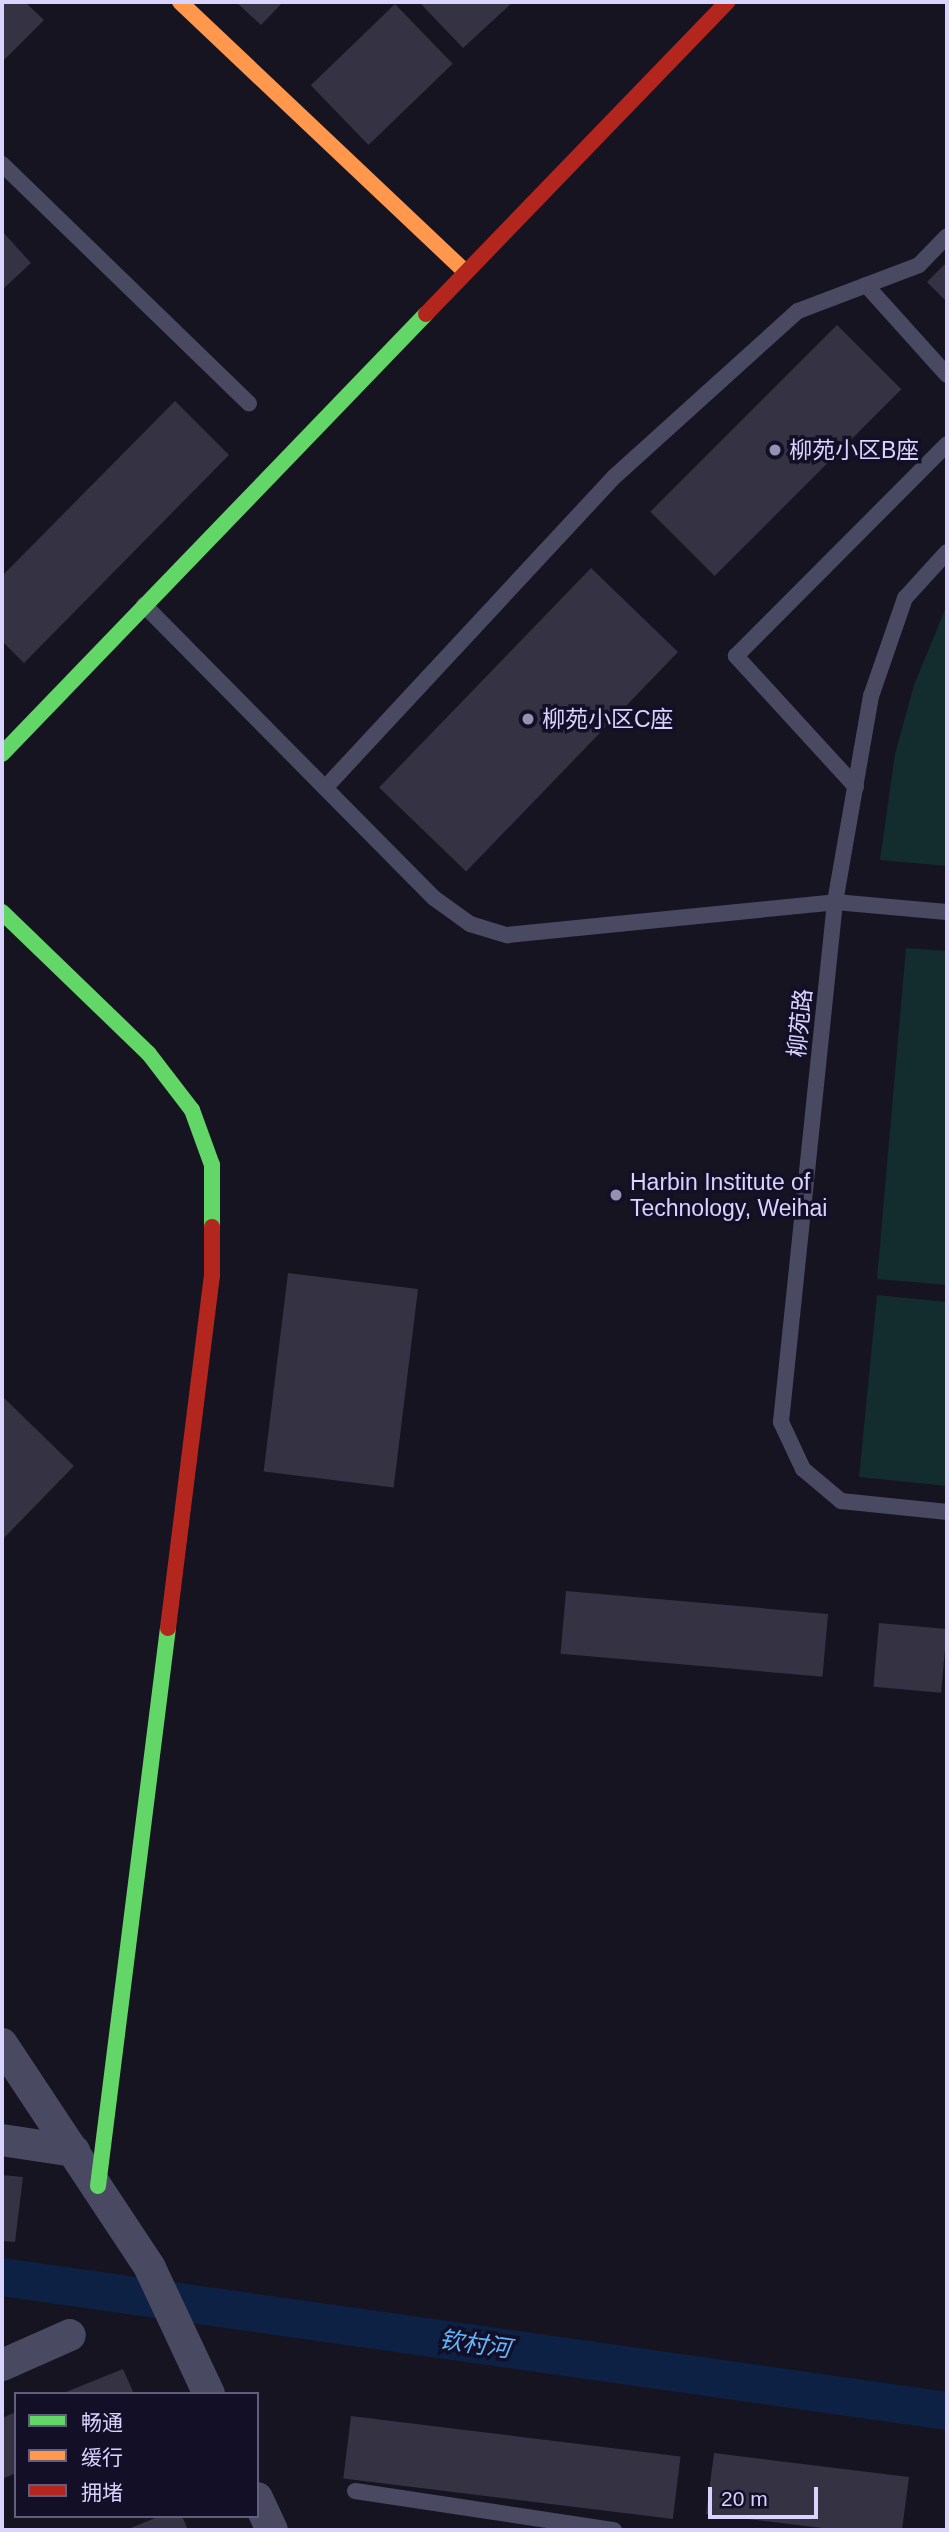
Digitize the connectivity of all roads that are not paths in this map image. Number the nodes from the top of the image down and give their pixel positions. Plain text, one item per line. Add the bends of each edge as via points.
1 (180, 2) edge
2 (727, 2) edge
3 (2, 164) edge
4 (947, 236) edge
5 (464, 271) junction
6 (866, 285) junction
7 (947, 375) edge
8 (249, 403) dead end
9 (947, 444) edge
10 (947, 552) edge
11 (144, 605) junction
12 (2, 754) edge
13 (856, 787) junction
14 (325, 788) junction
15 (835, 902) junction
16 (2, 912) edge
17 (947, 912) edge
18 (947, 1512) edge
19 (2, 2044) edge
20 (2, 2140) edge
21 (74, 2151) junction
22 (98, 2186) junction
23 (70, 2335) dead end
24 (2, 2365) edge
25 (208, 2392) edge
26 (355, 2491) dead end
27 (259, 2502) edge
28 (272, 2530) edge
29 (614, 2530) edge

1 - 5 street
2 - 5 street
3 - 8 lane
4 - 6 lane via 919,265
5 - 11 street
6 - 7 lane
6 - 14 lane via 797,311 614,477
9 - 13 lane via 736,656
10 - 13 lane, 柳苑路 via 905,598 871,696
11 - 12 street
11 - 14 lane
13 - 15 lane, 柳苑路
14 - 15 lane via 434,898 470,924 507,935
15 - 17 lane
15 - 18 lane, 柳苑路 via 780,1422 803,1469 841,1501
16 - 22 street via 149,1054 192,1110 212,1165 212,1276
19 - 21 street
20 - 21 street
21 - 22 street
22 - 25 street via 150,2268
23 - 24 street
26 - 29 lane
27 - 28 street

